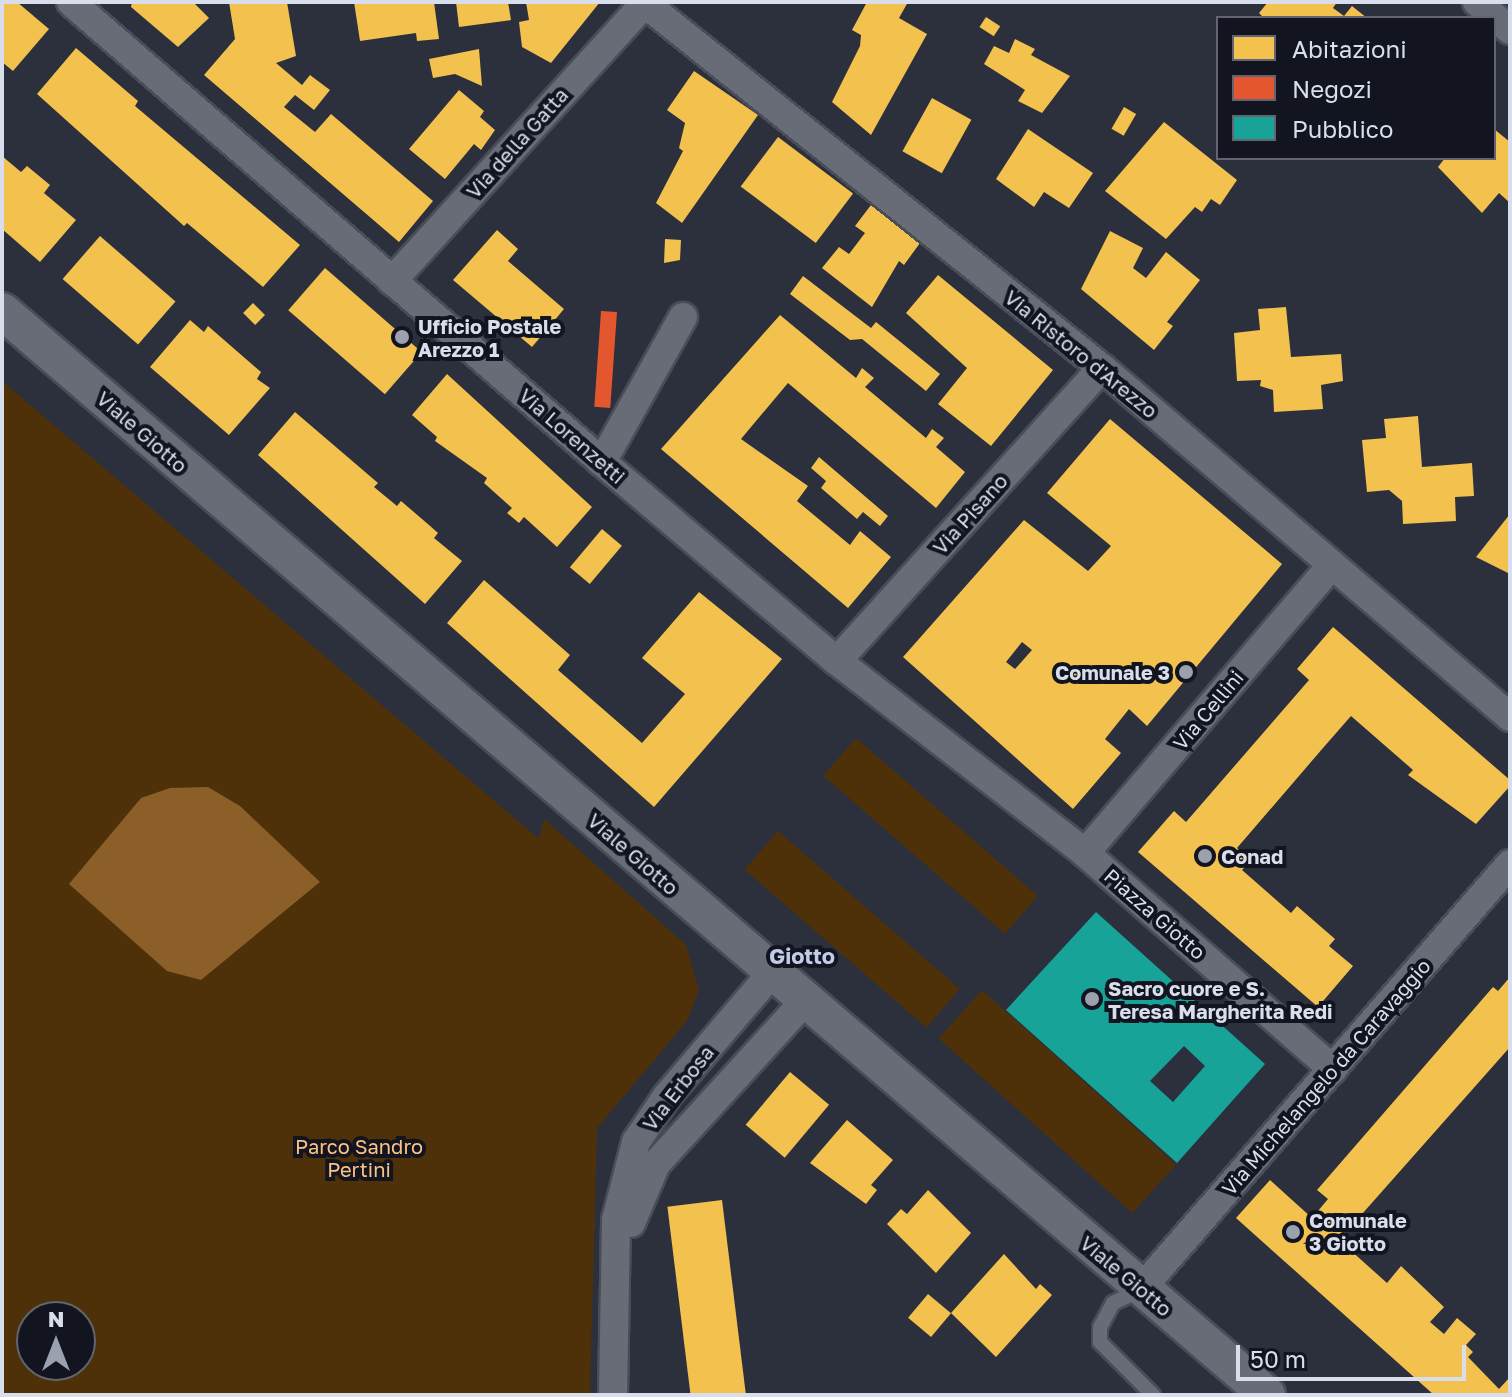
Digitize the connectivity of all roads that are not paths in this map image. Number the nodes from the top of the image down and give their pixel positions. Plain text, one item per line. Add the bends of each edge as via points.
1 (71, 2) edge
2 (1477, 2) edge
3 (643, 3) edge
4 (1494, 16) edge
5 (392, 281) junction
6 (2, 311) edge
7 (683, 317) dead end
8 (1102, 368) junction
9 (602, 462) junction
10 (1330, 567) junction
11 (837, 661) junction
12 (1510, 717) edge
13 (1085, 853) junction
14 (1510, 864) edge
15 (771, 974) junction
16 (804, 1002) junction
17 (1333, 1069) junction
18 (1141, 1289) junction
19 (616, 1315) junction
20 (613, 1395) edge
21 (1153, 1395) edge
22 (1267, 1395) edge

1 - 5 street, Via Lorenzetti
2 - 4 street
3 - 5 street, Via della Gatta
3 - 8 street, Via Ristoro d'Arezzo
5 - 9 street, Via Lorenzetti
6 - 15 street, Viale Giotto
7 - 9 street
8 - 10 street, Via Ristoro d'Arezzo
8 - 11 street, Via Pisano
9 - 11 street, Via Lorenzetti
10 - 12 street, Via Ristoro d'Arezzo
10 - 13 street, Via Cellini
11 - 13 street, Via Lorenzetti
13 - 17 street, Piazza Giotto
14 - 17 street, Via Michelangelo da Caravaggio
15 - 16 street, Viale Giotto
15 - 19 street, Via Erbosa via 667,1096 636,1142 616,1220
16 - 18 street, Viale Giotto
16 - 19 street, Via Erbosa via 656,1164 631,1219
17 - 18 street, Via Michelangelo da Caravaggio
18 - 21 lane via 1113,1303 1100,1327 1100,1342
18 - 22 street, Viale Giotto
19 - 20 street, Via Erbosa

